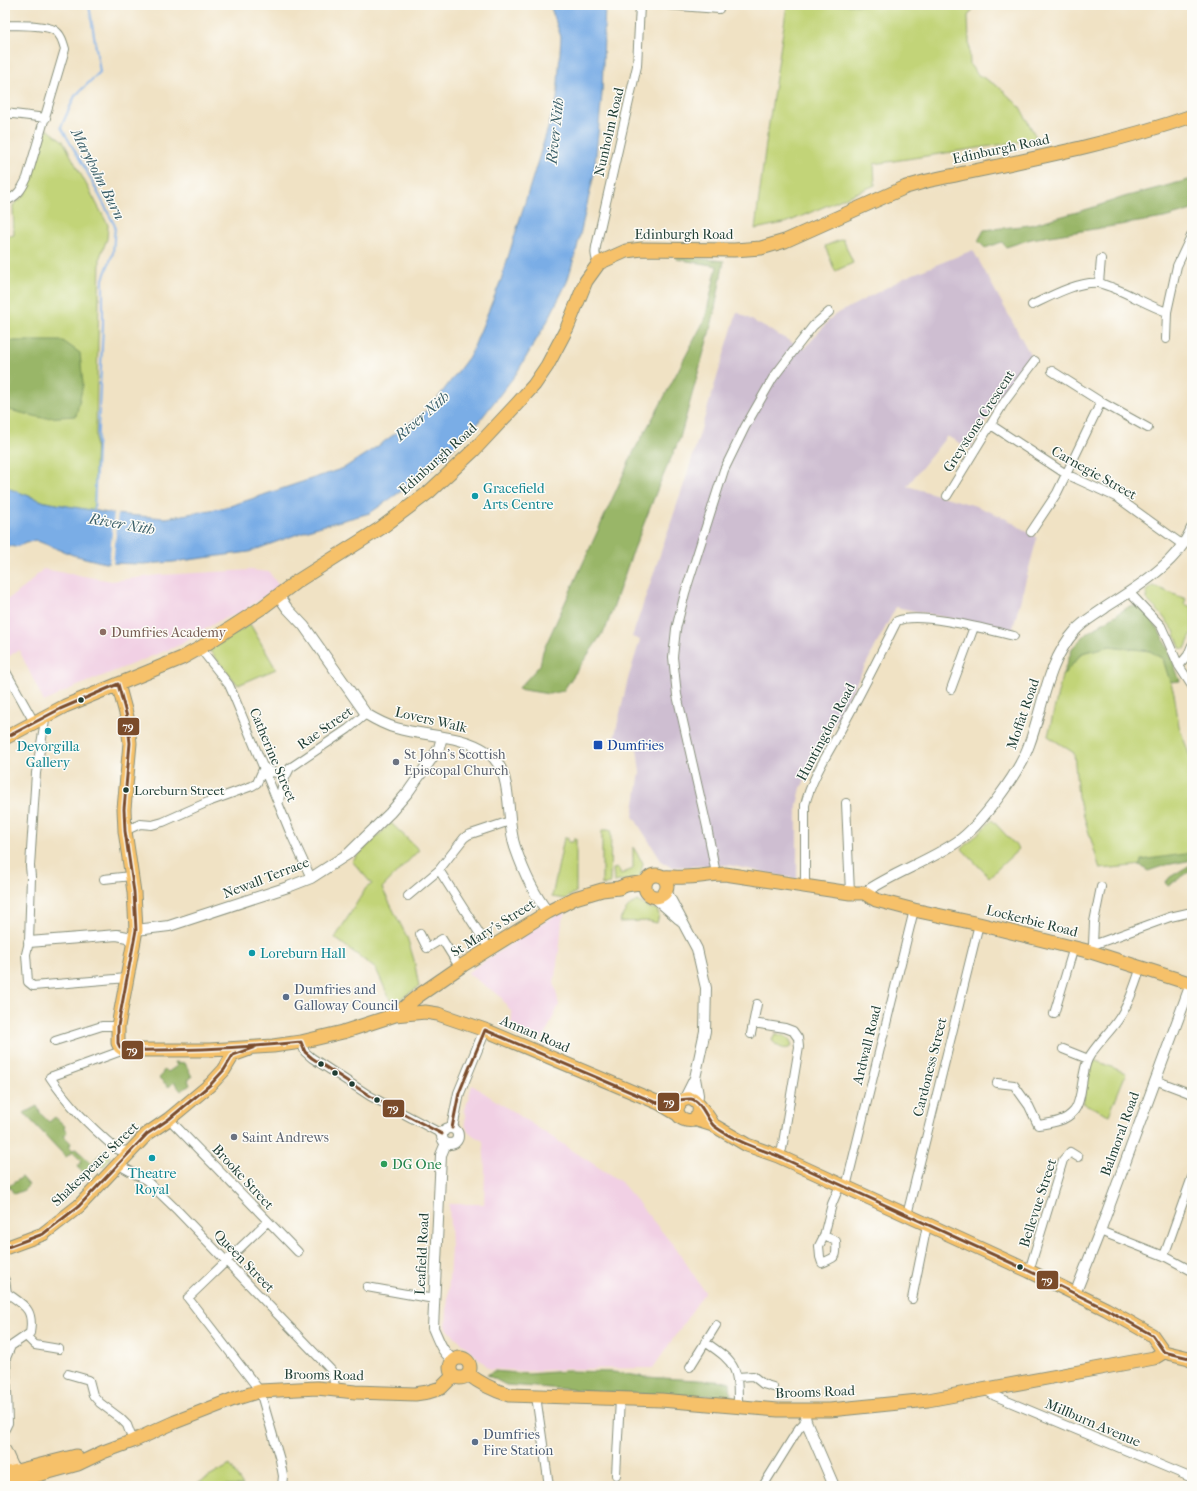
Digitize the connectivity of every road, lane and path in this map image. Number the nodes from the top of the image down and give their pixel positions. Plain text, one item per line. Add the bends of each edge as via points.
1 (640, 5) edge
2 (666, 5) edge
3 (719, 9) dead end
4 (5, 25) edge
5 (5, 114) edge
6 (1192, 116) edge
7 (46, 118) junction
8 (5, 201) edge
9 (1192, 234) edge
10 (1101, 259) dead end
11 (599, 263) junction
12 (1099, 283) junction
13 (1032, 305) dead end
14 (828, 312) dead end
15 (1167, 312) junction
16 (1166, 339) dead end
17 (1034, 361) dead end
18 (1052, 371) dead end
19 (1101, 402) junction
20 (991, 425) junction
21 (1148, 428) dead end
22 (1066, 474) junction
23 (947, 496) dead end
24 (1192, 528) edge
25 (1031, 532) dead end
26 (1183, 545) junction
27 (1129, 592) junction
28 (278, 595) junction
29 (974, 627) junction
30 (1014, 636) dead end
31 (1192, 645) edge
32 (200, 648) junction
33 (1179, 666) junction
34 (5, 670) edge
35 (118, 684) junction
36 (1192, 686) edge
37 (951, 689) dead end
38 (366, 714) junction
39 (46, 715) junction
40 (34, 722) junction
41 (442, 737) junction
42 (5, 738) edge
43 (264, 767) junction
44 (285, 776) junction
45 (279, 803) junction
46 (846, 803) dead end
47 (510, 821) junction
48 (125, 831) junction
49 (439, 870) junction
50 (716, 874) junction
51 (131, 876) junction
52 (311, 878) junction
53 (104, 879) dead end
54 (805, 886) junction
55 (1101, 887) dead end
56 (657, 888) junction
57 (850, 893) junction
58 (864, 893) junction
59 (408, 896) dead end
60 (914, 910) junction
61 (548, 912) junction
62 (1188, 913) edge
63 (979, 924) junction
64 (136, 930) junction
65 (420, 934) dead end
66 (29, 942) junction
67 (133, 943) junction
68 (1074, 947) junction
69 (1092, 948) junction
70 (490, 950) junction
71 (1141, 967) junction
72 (460, 968) junction
73 (127, 978) junction
74 (1192, 984) edge
75 (432, 987) junction
76 (757, 1004) dead end
77 (438, 1014) junction
78 (1054, 1014) dead end
79 (395, 1015) junction
80 (753, 1023) junction
81 (118, 1026) junction
82 (485, 1030) junction
83 (751, 1034) dead end
84 (55, 1041) dead end
85 (301, 1042) junction
86 (254, 1047) junction
87 (1063, 1049) dead end
88 (124, 1050) junction
89 (210, 1050) junction
90 (1088, 1059) junction
91 (228, 1063) junction
92 (695, 1078) junction
93 (1155, 1080) junction
94 (997, 1083) dead end
95 (1192, 1094) edge
96 (681, 1105) junction
97 (698, 1105) junction
98 (694, 1119) junction
99 (169, 1120) junction
100 (713, 1125) junction
101 (452, 1128) junction
102 (444, 1139) junction
103 (130, 1151) junction
104 (778, 1156) junction
105 (1078, 1157) dead end
106 (117, 1164) junction
107 (1192, 1177) edge
108 (843, 1186) junction
109 (907, 1215) junction
110 (267, 1222) junction
111 (927, 1225) junction
112 (1100, 1231) junction
113 (824, 1236) dead end
114 (5, 1248) edge
115 (298, 1252) dead end
116 (1164, 1256) junction
117 (226, 1262) junction
118 (1029, 1271) junction
119 (1192, 1271) edge
120 (5, 1280) edge
121 (367, 1287) dead end
122 (1075, 1294) junction
123 (434, 1299) junction
124 (912, 1299) dead end
125 (716, 1325) dead end
126 (26, 1336) junction
127 (705, 1342) junction
128 (59, 1349) dead end
129 (1164, 1352) junction
130 (1191, 1357) edge
131 (454, 1360) junction
132 (690, 1366) dead end
133 (68, 1374) dead end
134 (468, 1374) junction
135 (453, 1376) junction
136 (738, 1377) junction
137 (773, 1387) dead end
138 (336, 1390) junction
139 (985, 1390) junction
140 (260, 1391) junction
141 (536, 1396) junction
142 (620, 1399) junction
143 (738, 1407) junction
144 (805, 1416) junction
145 (5, 1429) edge
146 (133, 1441) junction
147 (5, 1450) edge
148 (616, 1475) dead end
149 (15, 1478) edge
150 (1192, 1478) edge
151 (5, 1484) edge
152 (282, 1486) edge
153 (549, 1486) edge
154 (763, 1486) edge
155 (834, 1486) edge

1 - 11 street, Nunholm Road via 637,66 596,242 596,260
2 - 3 street
4 - 7 street via 54,30 61,38 65,49
5 - 7 street
6 - 11 main road, Edinburgh Road via 1154,129 906,187 786,241 762,248 642,248 626,251
7 - 8 street via 21,191 12,199
9 - 15 street via 1177,266
10 - 12 street
11 - 28 main road, Edinburgh Road via 586,281 567,328 547,366 479,446 429,492 382,528
12 - 13 street via 1079,285
12 - 15 street
14 - 50 street via 813,326 773,378 724,470 676,629 673,657 677,695
15 - 16 street
17 - 20 street, Greystone Crescent
18 - 19 street
19 - 21 street
19 - 22 street
20 - 22 street, Carnegie Street
20 - 23 street, Greystone Crescent
22 - 25 street
22 - 26 street, Carnegie Street via 1118,498
24 - 26 street, Moffat Road
26 - 27 street, Moffat Road via 1172,558
27 - 33 street via 1161,626
27 - 58 street, Moffat Road via 1080,626 1067,640 1051,674 1026,752 1009,781 970,832 939,853
28 - 32 main road, Edinburgh Road via 267,605
28 - 38 street, Lovers Walk via 286,608 304,626
29 - 30 street
29 - 37 street
29 - 54 street, Huntingdon Road via 942,620 904,618 897,621 813,780 805,806
31 - 33 street
32 - 35 main road, Edinburgh Road
32 - 43 street, Catherine Street via 229,685
33 - 36 street
34 - 40 street
35 - 39 main road, Edinburgh Road
35 - 48 main road via 127,717 130,743 124,809
38 - 41 street, Lovers Walk via 397,729
38 - 44 street, Rae Street via 290,768
39 - 40 main road, Edinburgh Road
39 - 66 street via 36,773 30,866
40 - 42 main road, Edinburgh Road
41 - 47 street, Lovers Walk via 472,744 495,758 504,774
41 - 52 street, Newall Terrace via 439,748 390,813 348,854
43 - 44 street
43 - 45 street, Catherine Street
43 - 48 street via 257,783 252,786 163,822 152,825 140,824
44 - 45 street, Rae Street
45 - 52 street, Catherine Street
46 - 57 street
47 - 49 street via 468,835
47 - 61 street, Lovers Walk via 515,847 531,886
48 - 51 main road
49 - 59 street
49 - 70 street
50 - 54 main road, St Mary's Street
50 - 56 main road, St Mary's Street via 683,878 670,876
51 - 53 street
51 - 64 main road
52 - 64 street, Newall Terrace via 169,926
54 - 57 main road, St Mary's Street
55 - 69 street
56 - 61 main road, St Mary's Street via 625,892 619,888 602,890 575,898
56 - 92 street via 683,924 697,949 703,971 706,988 705,1031
57 - 58 main road, St Mary's Street
58 - 60 main road, Lockerbie Road via 876,900
60 - 63 main road, Lockerbie Road
60 - 108 street, Ardwall Road
61 - 70 main road, St Mary's Street
62 - 69 street via 1170,917
63 - 68 main road, Lockerbie Road
63 - 109 street, Cardoness Street
64 - 67 main road
65 - 72 street via 428,948 442,939
66 - 67 street via 116,935 127,937
66 - 73 street via 26,954 27,980 33,986
67 - 73 main road
68 - 69 main road, Lockerbie Road
68 - 78 street
69 - 71 main road, Lockerbie Road
70 - 72 main road, St Mary's Street
71 - 74 main road, Lockerbie Road
71 - 90 street via 1129,1000
72 - 75 main road, St Mary's Street
73 - 81 main road
74 - 93 street, Balmoral Road
75 - 77 main road via 429,1004
75 - 79 main road, St Mary's Street
76 - 80 street
77 - 79 main road, Annan Road via 425,1012
77 - 82 main road, Annan Road
79 - 85 main road
80 - 83 street
80 - 104 street via 793,1031 798,1038 797,1063 782,1148
81 - 84 street via 102,1026
81 - 88 main road via 118,1043
82 - 96 main road, Annan Road via 656,1102
82 - 101 street via 459,1093
85 - 86 main road
85 - 102 street via 305,1052 318,1062
86 - 89 main road
86 - 91 main road, Shakespeare Street via 233,1055
87 - 90 street
88 - 89 main road
88 - 103 street via 50,1077 87,1123 115,1148
89 - 91 main road via 225,1054
90 - 94 street via 1075,1110 1059,1121 1038,1125 1029,1106 1014,1085
91 - 99 main road, Shakespeare Street via 211,1084
92 - 96 street
92 - 97 street
93 - 95 street
93 - 112 street, Balmoral Road
96 - 97 main road via 691,1099
96 - 98 main road via 684,1120
97 - 98 main road via 699,1114
97 - 100 main road
98 - 100 main road
99 - 103 main road, Shakespeare Street via 147,1134
99 - 110 street, Brooke Street
100 - 104 main road via 747,1145
101 - 102 street via 444,1130
101 - 102 street via 458,1132 458,1139 454,1143
102 - 123 street, Leafield Road
103 - 106 main road, Shakespeare Street
104 - 108 main road
105 - 118 street, Bellevue Street via 1070,1152 1063,1160
106 - 114 main road, Shakespeare Street via 79,1206 43,1234
106 - 117 street, Queen Street via 146,1180
107 - 116 street
108 - 109 main road
108 - 113 street, Ardwall Road via 832,1204
109 - 111 main road
110 - 115 street, Brooke Street
110 - 117 street
111 - 118 main road
111 - 124 street
112 - 116 street
112 - 122 street, Balmoral Road
116 - 119 street
117 - 138 street, Queen Street via 331,1370
117 - 140 street via 188,1298
118 - 122 main road
120 - 126 street via 8,1293 31,1315 30,1333
121 - 123 street
122 - 129 main road via 1152,1334
123 - 131 street, Leafield Road via 433,1328 447,1356
125 - 127 street
126 - 128 street via 35,1345
126 - 145 street via 10,1346 6,1358 8,1422
127 - 132 street
127 - 136 street via 724,1355
129 - 130 main road
129 - 139 main road, Brooms Road via 1154,1358
131 - 134 main road via 460,1358 466,1361 470,1368
131 - 135 main road via 450,1368
133 - 146 street via 89,1380 93,1395 127,1425
134 - 135 main road via 461,1378
134 - 141 main road, Brooms Road via 479,1383 502,1393
135 - 138 main road, Brooms Road via 440,1388 415,1394
136 - 137 street via 753,1376 763,1384
136 - 143 street
138 - 140 main road, Brooms Road via 313,1388
139 - 144 main road, Brooms Road via 928,1400 830,1410
139 - 150 street, Millburn Avenue
140 - 146 main road, Brooms Road via 234,1399
140 - 152 street via 280,1460
141 - 142 main road, Brooms Road
141 - 153 street
142 - 143 main road, Brooms Road
142 - 148 street
143 - 144 main road, Brooms Road
144 - 154 street
144 - 155 street
146 - 149 main road, Brooms Road via 78,1464
147 - 149 main road
149 - 151 main road, Brooms Road

